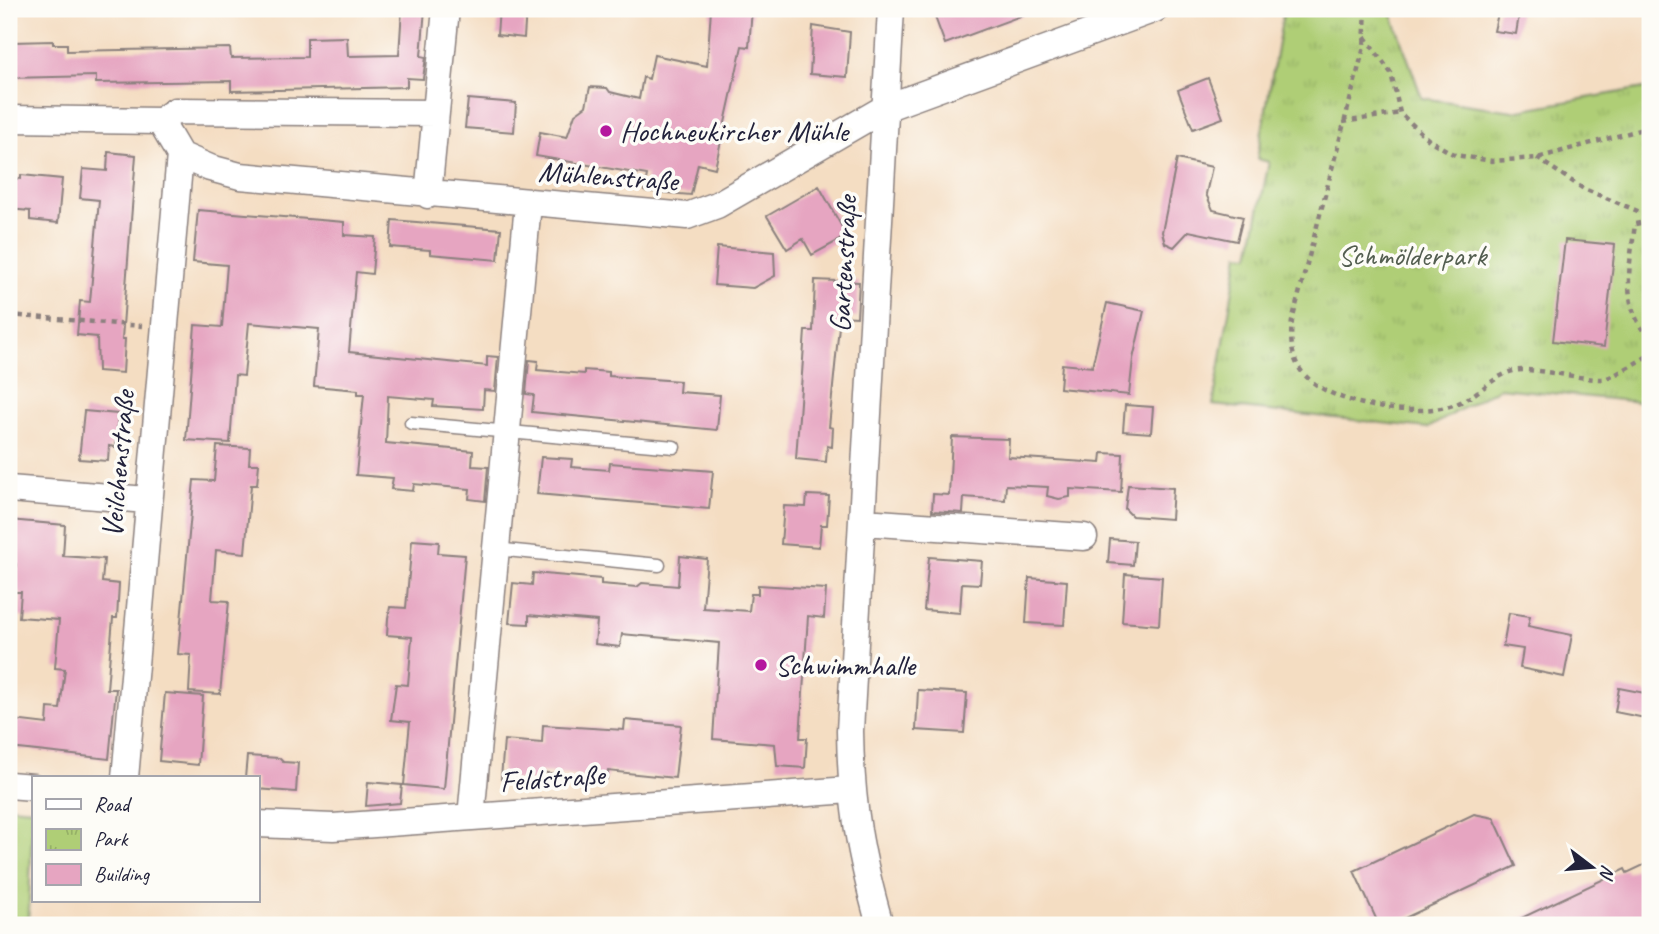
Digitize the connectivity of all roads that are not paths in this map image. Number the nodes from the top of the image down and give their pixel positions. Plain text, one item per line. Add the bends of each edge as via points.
1 (446, 9) edge
2 (891, 9) edge
3 (1155, 9) edge
4 (884, 108) junction
5 (436, 113) junction
6 (9, 119) edge
7 (160, 121) junction
8 (180, 155) junction
9 (428, 195) junction
10 (528, 204) junction
11 (411, 424) dead end
12 (506, 431) junction
13 (674, 447) dead end
14 (9, 489) edge
15 (147, 500) junction
16 (863, 522) junction
17 (1084, 537) dead end
18 (495, 550) junction
19 (659, 565) dead end
20 (125, 776) edge
21 (9, 785) edge
22 (32, 787) edge
23 (850, 790) junction
24 (471, 817) junction
25 (259, 824) edge
26 (880, 925) edge

1 - 5 street
2 - 4 street, Gartenstraße
3 - 4 street, Mühlenstraße
4 - 10 street, Mühlenstraße via 694,215
4 - 16 street, Gartenstraße
5 - 7 street via 175,111
5 - 9 street
6 - 7 street
7 - 8 street
8 - 9 street, Mühlenstraße via 240,176
8 - 15 street, Veilchenstraße
9 - 10 street, Mühlenstraße
10 - 12 street
11 - 12 lane
12 - 13 lane
12 - 18 street
14 - 15 street
15 - 20 street, Veilchenstraße
16 - 17 street
16 - 23 street, Gartenstraße
18 - 19 lane
18 - 24 street
21 - 22 street
23 - 24 street, Feldstraße
23 - 26 street, Gartenstraße
24 - 25 street, Feldstraße via 333,827

